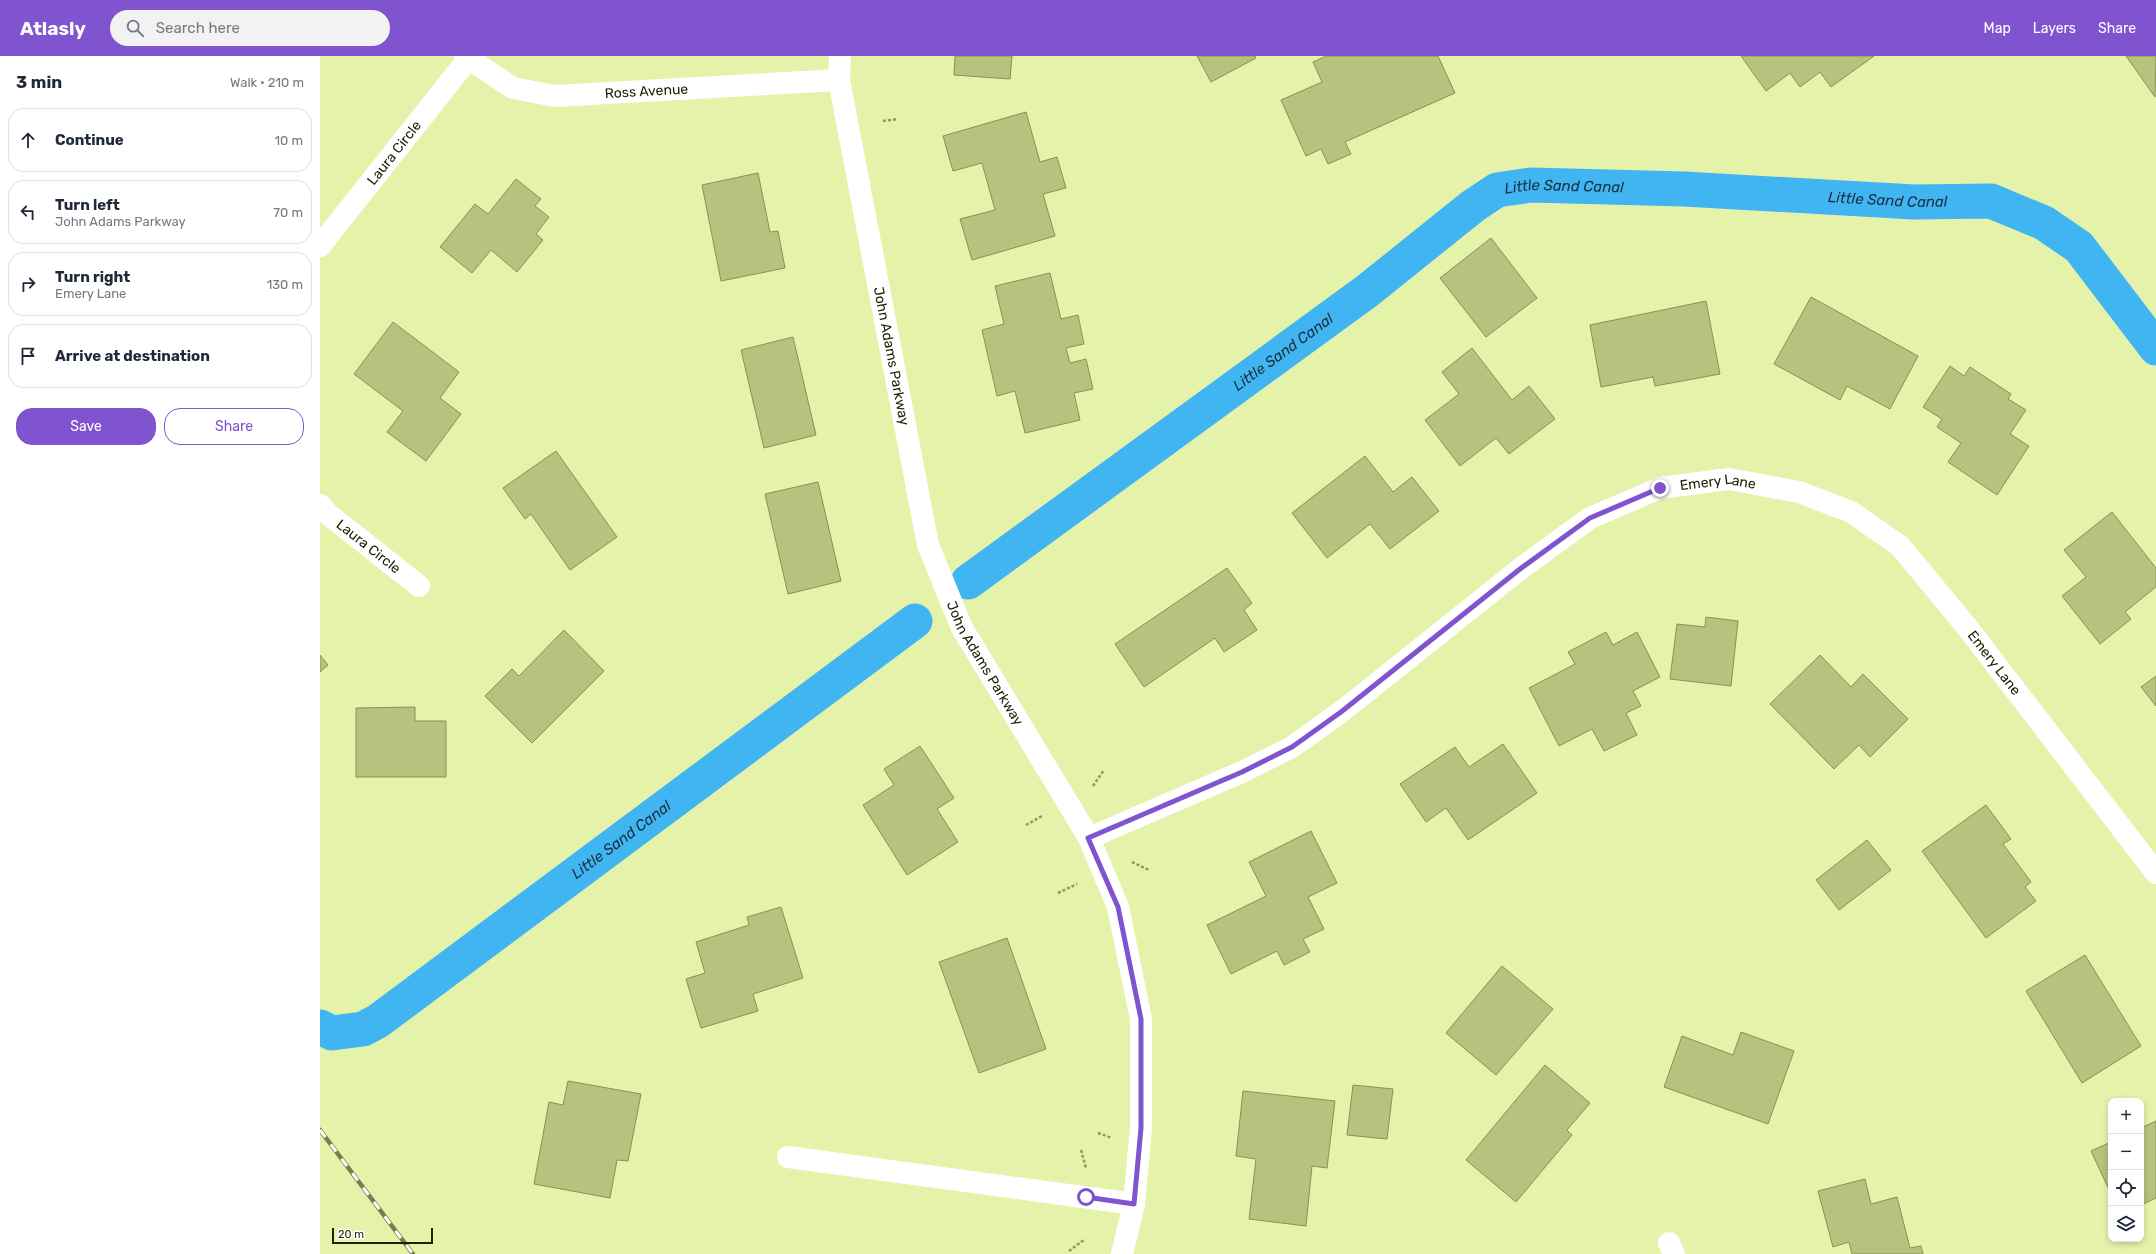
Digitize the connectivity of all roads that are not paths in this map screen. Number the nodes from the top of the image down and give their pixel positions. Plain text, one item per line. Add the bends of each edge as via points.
1 (840, 56) edge
2 (466, 58) edge
3 (839, 80) junction
4 (320, 246) edge
5 (320, 505) edge
6 (419, 586) dead end
7 (1088, 838) junction
8 (2156, 873) edge
9 (788, 1157) dead end
10 (1134, 1204) junction
11 (1122, 1254) edge

1 - 3 street, John Adams Parkway
2 - 3 street, Ross Avenue via 512,88 555,96
2 - 4 street, Laura Circle
3 - 7 street, John Adams Parkway via 928,545 962,628
5 - 6 street, Laura Circle
7 - 8 street, Emery Lane via 1242,772 1292,747 1341,712 1520,569 1590,518 1660,488 1729,479 1799,492 1851,512 1900,546 1966,627
7 - 10 street, John Adams Parkway via 1118,907 1141,1019 1141,1128
9 - 10 street
10 - 11 street, John Adams Parkway

